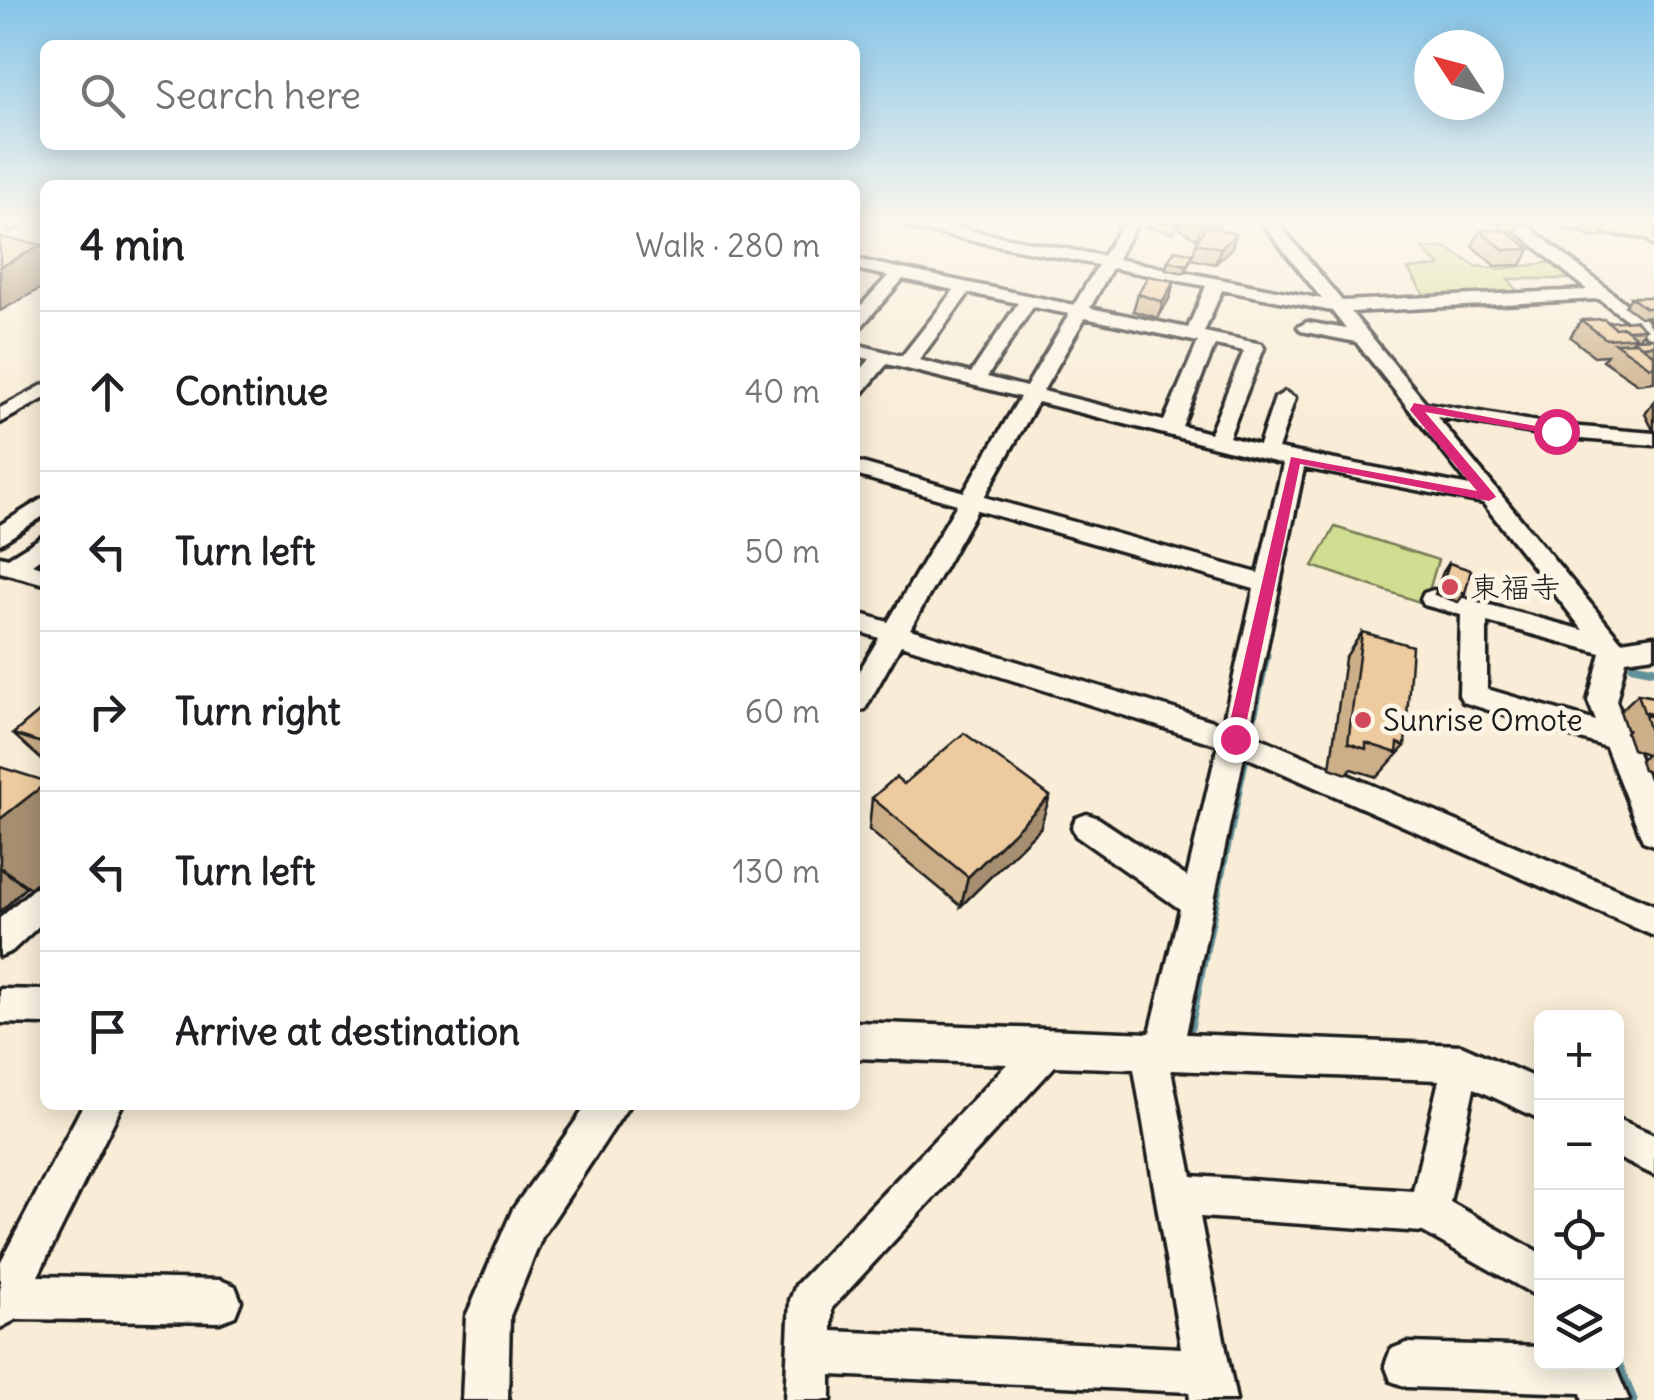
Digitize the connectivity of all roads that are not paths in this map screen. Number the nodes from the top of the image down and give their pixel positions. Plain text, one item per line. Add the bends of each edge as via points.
1 (885, 288) edge
2 (964, 288) edge
3 (966, 288) edge
4 (1092, 288) edge
5 (1214, 288) edge
6 (1233, 288) edge
7 (1322, 288) edge
8 (1598, 288) edge
9 (1605, 294) junction
10 (1028, 301) junction
11 (1336, 307) junction
12 (1079, 312) junction
13 (860, 317) edge
14 (1307, 327) dead end
15 (1654, 335) edge
16 (1202, 336) junction
17 (1360, 336) junction
18 (860, 351) edge
19 (882, 357) junction
20 (907, 363) junction
21 (976, 380) junction
22 (860, 384) edge
23 (1032, 394) junction
24 (1284, 398) dead end
25 (35, 404) edge
26 (1414, 407) junction
27 (0, 418) edge
28 (1171, 428) junction
29 (1654, 438) edge
30 (1218, 439) junction
31 (1267, 452) junction
32 (1295, 460) junction
33 (860, 474) edge
34 (1489, 497) junction
35 (970, 501) junction
36 (40, 508) edge
37 (0, 536) edge
38 (40, 546) edge
39 (6, 565) edge
40 (40, 575) edge
41 (1266, 584) junction
42 (1433, 600) dead end
43 (1474, 610) junction
44 (860, 622) edge
45 (895, 633) junction
46 (1654, 646) edge
47 (1612, 649) junction
48 (860, 693) edge
49 (1602, 701) junction
50 (1637, 708) edge
51 (1235, 739) junction
52 (1617, 739) junction
53 (1652, 823) edge
54 (1087, 827) dead end
55 (1198, 903) junction
56 (40, 904) edge
57 (1654, 921) edge
58 (0, 940) edge
59 (0, 1006) edge
60 (40, 1006) edge
61 (860, 1040) edge
62 (1048, 1048) junction
63 (1156, 1053) junction
64 (1461, 1063) junction
65 (1538, 1100) edge
66 (101, 1110) edge
67 (606, 1110) edge
68 (1624, 1141) edge
69 (1654, 1155) edge
70 (1175, 1195) junction
71 (1428, 1212) junction
72 (1534, 1273) edge
73 (220, 1301) dead end
74 (3, 1302) edge
75 (809, 1352) junction
76 (1408, 1364) dead end
77 (1597, 1378) edge
78 (1210, 1385) edge
79 (485, 1400) edge
80 (808, 1400) edge

1 - 13 street
2 - 20 street
3 - 10 street
4 - 12 street
5 - 16 street
6 - 11 street
7 - 11 street
8 - 9 street
9 - 11 street
9 - 15 street
10 - 12 street
10 - 21 street
11 - 17 street
12 - 16 street
12 - 23 street
14 - 17 street
16 - 28 street
16 - 30 street via 1255,348
17 - 26 street
18 - 19 street
19 - 20 street
19 - 22 street
20 - 21 street
21 - 23 street
23 - 28 street
23 - 35 street
24 - 31 street
25 - 27 street
26 - 29 street via 1556,431
26 - 34 street
28 - 30 street
30 - 31 street
31 - 32 street
32 - 34 street
32 - 41 street
33 - 35 street
34 - 47 street
35 - 41 street
35 - 45 street
36 - 37 street
38 - 39 street
39 - 40 street
41 - 51 street
42 - 43 street
43 - 47 street
43 - 52 street via 1473,695
44 - 45 street
45 - 48 street
45 - 51 street
46 - 47 street
47 - 49 street
49 - 50 street
49 - 52 street
51 - 55 street
51 - 57 street
52 - 53 street
54 - 55 street
55 - 63 street
56 - 58 street
59 - 60 street
61 - 62 street
62 - 63 street
62 - 75 street via 811,1300
63 - 64 street
63 - 70 street
64 - 65 street
64 - 71 street
66 - 74 street
67 - 79 street via 527,1223 488,1316
68 - 69 street
70 - 71 street
70 - 78 street
71 - 72 street
73 - 74 street
75 - 78 street
75 - 80 street
76 - 77 street

